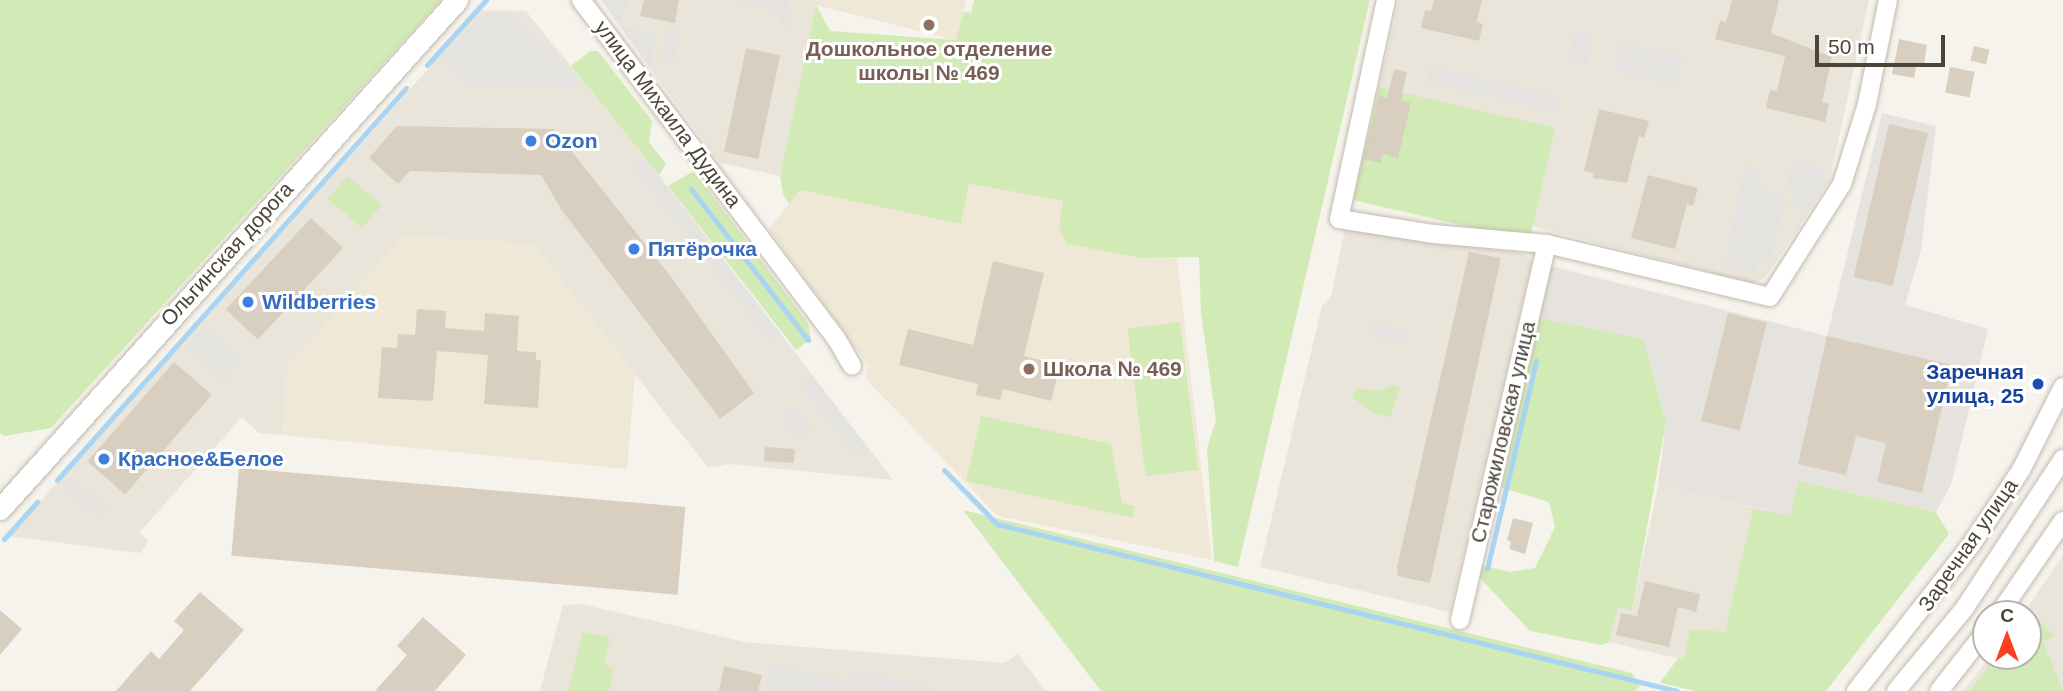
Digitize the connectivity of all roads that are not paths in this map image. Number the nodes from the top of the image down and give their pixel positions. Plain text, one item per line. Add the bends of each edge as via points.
1 (457, 0) edge
2 (581, 0) edge
3 (1386, 0) edge
4 (1888, 0) edge
5 (1547, 244) junction
6 (852, 366) dead end
7 (2063, 387) edge
8 (2063, 459) edge
9 (0, 509) edge
10 (2063, 521) edge
11 (2009, 600) edge
12 (1460, 620) dead end
13 (1972, 649) edge
14 (1856, 691) edge
15 (1896, 691) edge
16 (1939, 691) edge

1 - 9 street, Ольгинская дорога
2 - 6 street, улица Михаила Дудина via 836,338
3 - 5 street via 1339,219 1434,234
4 - 5 street via 1867,104 1842,184 1770,297
5 - 12 street, Старожиловская улица
7 - 14 street, Заречная улица via 2021,470 1971,545
8 - 15 street, Заречная улица via 1971,599
10 - 11 street
13 - 16 street

